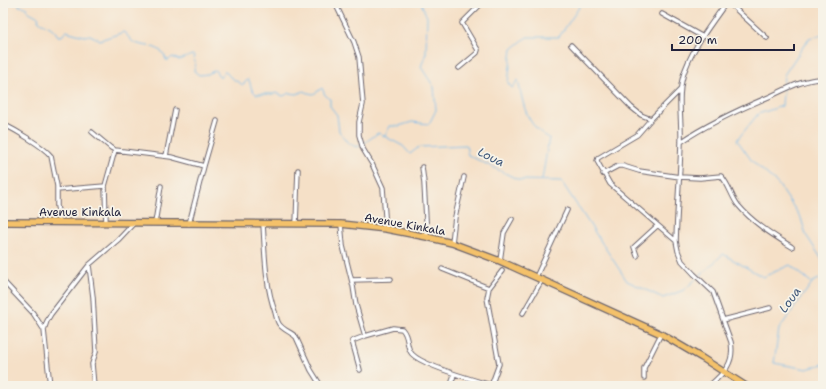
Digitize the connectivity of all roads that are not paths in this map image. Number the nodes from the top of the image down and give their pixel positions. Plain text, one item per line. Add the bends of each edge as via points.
1 (335, 3) edge
2 (482, 3) edge
3 (728, 3) edge
4 (662, 14) dead end
5 (703, 37) junction
6 (767, 38) dead end
7 (571, 45) dead end
8 (460, 68) dead end
9 (823, 79) edge
10 (680, 90) junction
11 (175, 110) dead end
12 (651, 119) junction
13 (217, 121) dead end
14 (3, 124) edge
15 (92, 132) dead end
16 (681, 142) junction
17 (115, 150) junction
18 (166, 156) junction
19 (204, 166) junction
20 (422, 167) dead end
21 (298, 170) dead end
22 (603, 174) junction
23 (464, 177) dead end
24 (680, 177) junction
25 (106, 186) junction
26 (161, 186) dead end
27 (57, 190) junction
28 (567, 210) dead end
29 (512, 218) dead end
30 (3, 222) edge
31 (60, 222) junction
32 (134, 222) junction
33 (106, 223) junction
34 (155, 223) junction
35 (190, 224) junction
36 (262, 224) junction
37 (296, 224) junction
38 (341, 224) junction
39 (657, 226) junction
40 (386, 229) junction
41 (427, 237) junction
42 (676, 240) junction
43 (452, 243) junction
44 (792, 247) dead end
45 (637, 256) dead end
46 (500, 261) junction
47 (89, 265) junction
48 (442, 269) dead end
49 (502, 271) dead end
50 (536, 277) junction
51 (352, 280) junction
52 (391, 280) dead end
53 (542, 280) junction
54 (3, 281) edge
55 (489, 288) junction
56 (770, 308) dead end
57 (523, 313) dead end
58 (723, 320) junction
59 (44, 330) junction
60 (661, 334) junction
61 (365, 336) junction
62 (360, 370) dead end
63 (724, 372) junction
64 (454, 374) junction
65 (644, 378) dead end
66 (50, 386) edge
67 (94, 386) edge
68 (321, 386) edge
69 (451, 386) edge
70 (491, 386) edge
71 (709, 386) edge
72 (746, 386) edge

1 - 40 street via 359,57 363,104 359,122 361,143 383,188
2 - 8 street via 462,23 478,50
3 - 5 street
3 - 6 street
4 - 5 street
5 - 10 street via 688,63
7 - 12 street via 631,107
9 - 16 street via 807,80 737,110
10 - 12 street
10 - 16 street
11 - 18 street
12 - 22 street via 637,135 598,158
13 - 19 street
14 - 27 street via 34,142 51,156
15 - 17 street
16 - 24 street
17 - 18 street
17 - 25 street
18 - 19 street
19 - 35 street
20 - 41 street
21 - 37 street
22 - 24 street via 623,166
22 - 39 street via 613,187
23 - 43 street
24 - 42 street
24 - 44 street via 721,176 737,204 747,215
25 - 27 street
25 - 33 street
26 - 34 street
27 - 31 street
28 - 50 street
29 - 46 street via 504,233
30 - 31 main road, Avenue Kinkala
31 - 33 main road, Avenue Kinkala
32 - 33 main road, Avenue Kinkala
32 - 34 main road, Avenue Kinkala
32 - 47 street
34 - 35 main road, Avenue Kinkala
35 - 36 main road, Avenue Kinkala
36 - 37 main road, Avenue Kinkala
36 - 68 street via 267,281 279,324 296,337
37 - 38 main road, Avenue Kinkala
38 - 40 main road, Avenue Kinkala
38 - 51 street via 343,246
39 - 42 street
39 - 45 street via 634,247
40 - 41 main road, Avenue Kinkala
41 - 43 main road, Avenue Kinkala
42 - 58 street via 682,261 713,292
43 - 46 main road, Avenue Kinkala
46 - 50 main road, Avenue Kinkala
47 - 59 street via 51,314
47 - 67 street via 96,352 92,364
48 - 55 street
49 - 55 street
50 - 53 main road, Avenue Kinkala
51 - 52 street
51 - 61 street
53 - 57 street
53 - 60 main road, Avenue Kinkala
54 - 59 street via 33,313
55 - 70 street via 487,304 498,364
56 - 58 street
58 - 63 street via 733,350 733,356
59 - 66 street
60 - 63 main road, Avenue Kinkala
60 - 65 street via 644,368
61 - 62 street via 352,341
61 - 64 street via 393,328 402,329 411,353 416,358
63 - 71 street
63 - 72 main road, Avenue Kinkala
64 - 69 street
64 - 70 street

